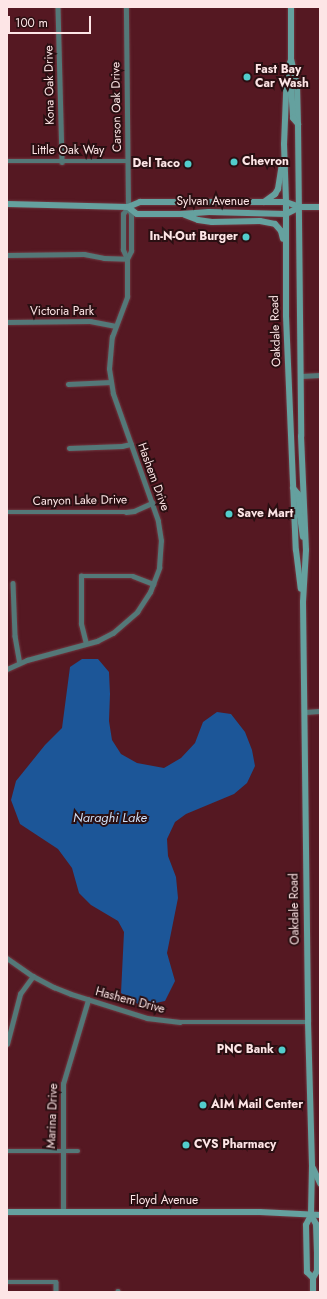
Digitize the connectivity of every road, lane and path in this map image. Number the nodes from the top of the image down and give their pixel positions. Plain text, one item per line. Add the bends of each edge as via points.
1 (58, 7) edge
2 (126, 7) edge
3 (291, 7) edge
4 (291, 59) junction
5 (286, 84) junction
6 (298, 124) junction
7 (284, 159) junction
8 (7, 161) edge
9 (128, 161) junction
10 (62, 162) junction
11 (264, 202) junction
12 (286, 202) junction
13 (7, 204) edge
14 (128, 207) junction
15 (300, 207) junction
16 (320, 207) edge
17 (181, 214) junction
18 (286, 214) junction
19 (285, 243) junction
20 (7, 255) edge
21 (128, 259) junction
22 (7, 322) edge
23 (116, 326) junction
24 (320, 375) edge
25 (301, 376) junction
26 (110, 382) junction
27 (68, 384) dead end
28 (131, 444) junction
29 (69, 448) dead end
30 (293, 488) junction
31 (152, 503) junction
32 (7, 512) edge
33 (306, 550) junction
34 (14, 583) dead end
35 (154, 584) junction
36 (303, 602) junction
37 (86, 644) junction
38 (20, 663) junction
39 (7, 669) edge
40 (320, 711) edge
41 (304, 712) junction
42 (7, 958) edge
43 (33, 976) junction
44 (88, 1000) junction
45 (308, 1022) junction
46 (8, 1038) edge
47 (7, 1044) edge
48 (7, 1151) edge
49 (62, 1151) junction
50 (78, 1151) dead end
51 (312, 1166) junction
52 (320, 1183) edge
53 (7, 1212) edge
54 (62, 1212) junction
55 (311, 1215) junction
56 (320, 1215) edge
57 (313, 1278) junction
58 (7, 1282) edge
59 (56, 1292) edge
60 (313, 1292) edge

1 - 10 street, Kona Oak Drive
2 - 9 street, Carson Oak Drive
3 - 4 main road, Oakdale Road
4 - 5 main road, Oakdale Road
4 - 6 main road, Oakdale Road via 297,84
5 - 6 main road via 291,87 293,118
5 - 7 main road, Oakdale Road
6 - 15 main road, Oakdale Road
7 - 11 main road via 278,189
7 - 12 main road, Oakdale Road
8 - 10 street, Little Oak Way
9 - 10 street, Little Oak Way
9 - 14 street, Carson Oak Drive
11 - 12 main road, Sylvan Avenue
11 - 14 main road, Sylvan Avenue via 140,202
12 - 15 main road, Sylvan Avenue
12 - 18 main road, Oakdale Road
13 - 14 main road, Sylvan Avenue
14 - 17 main road, Sylvan Avenue via 137,214
14 - 21 street, Hashem Drive via 131,214 131,251
14 - 21 street via 123,214 123,250
15 - 16 main road, Sylvan Avenue
15 - 18 main road, Sylvan Avenue
15 - 25 main road, Oakdale Road
17 - 18 main road, Sylvan Avenue
17 - 19 main road via 212,222 275,224 281,231
18 - 19 main road, Oakdale Road
19 - 30 main road, Oakdale Road
20 - 21 street via 84,254
21 - 23 street, Hashem Drive via 126,297
22 - 23 street, Victoria Park via 90,321
23 - 26 street, Hashem Drive via 110,349
24 - 25 street
25 - 33 main road, Oakdale Road
26 - 27 street
26 - 28 street, Hashem Drive
28 - 29 street
28 - 31 street, Hashem Drive
30 - 33 main road via 298,494 301,530
30 - 36 main road, Oakdale Road via 296,550
31 - 32 street, Canyon Lake Drive via 126,512
31 - 35 street, Hashem Drive via 161,541 160,564
33 - 36 main road, Oakdale Road
34 - 38 street via 14,636
35 - 37 street, Hashem Drive via 131,619 113,633
35 - 37 street via 133,576 81,576 81,624
36 - 41 main road, Oakdale Road
37 - 38 street, Hashem Drive
38 - 39 street, Hashem Drive
40 - 41 street
41 - 45 main road, Oakdale Road
42 - 43 street, Hashem Drive
43 - 44 street, Hashem Drive
43 - 46 street via 20,994
44 - 45 street, Hashem Drive via 164,1021
44 - 49 street, Marina Drive via 63,1084
45 - 51 main road, Oakdale Road
46 - 47 street
48 - 49 street
49 - 50 street
49 - 54 street, Marina Drive
51 - 52 main road
51 - 55 main road, Oakdale Road
53 - 54 main road, Floyd Avenue
54 - 55 main road, Floyd Avenue via 260,1212
55 - 56 main road, Floyd Avenue
55 - 57 main road, Oakdale Road via 316,1224 317,1252 317,1271
55 - 57 main road, Oakdale Road via 306,1225 306,1244 307,1272
57 - 60 main road, Oakdale Road
58 - 59 street via 56,1282

